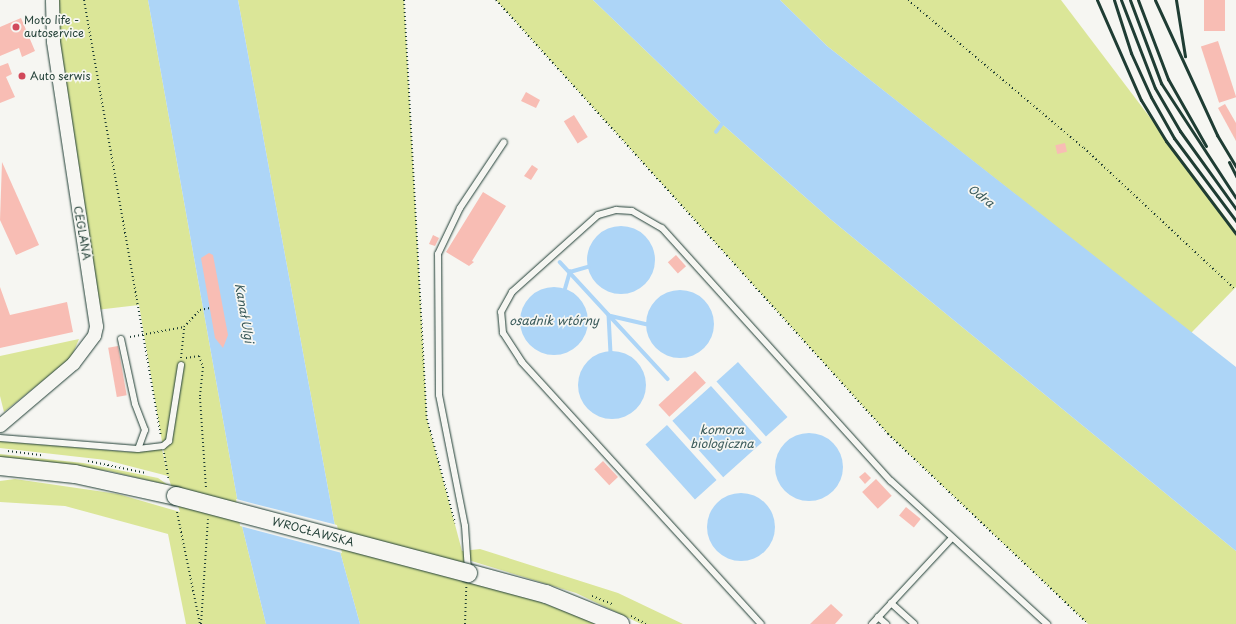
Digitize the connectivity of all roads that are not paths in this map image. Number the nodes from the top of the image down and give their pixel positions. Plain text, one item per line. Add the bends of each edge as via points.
1 (49, 3) edge
2 (504, 142) dead end
3 (121, 339) road end
4 (180, 365) road end
5 (0, 425) edge
6 (0, 438) edge
7 (138, 450) junction
8 (0, 466) edge
9 (952, 538) junction
10 (468, 576) junction
11 (891, 603) junction
12 (878, 617) junction
13 (620, 624) edge
14 (761, 624) edge
15 (872, 624) edge
16 (886, 624) edge
17 (914, 624) edge
18 (1047, 624) edge

1 - 5 street, CEGLANA via 96,326 94,335 73,363
2 - 10 lane via 442,244 437,272 439,395 465,526
3 - 7 lane via 135,404 145,430
4 - 7 lane via 169,441 163,446
6 - 7 lane
8 - 10 main road, WROCŁAWSKA, bridge via 74,474 174,496
9 - 11 lane
9 - 14 lane via 891,482 662,228 632,211 616,210 598,215 512,292 501,312 503,333 522,362
9 - 18 lane
10 - 13 main road, WROCŁAWSKA via 546,594
11 - 12 lane
11 - 17 lane
12 - 15 lane
12 - 16 lane

